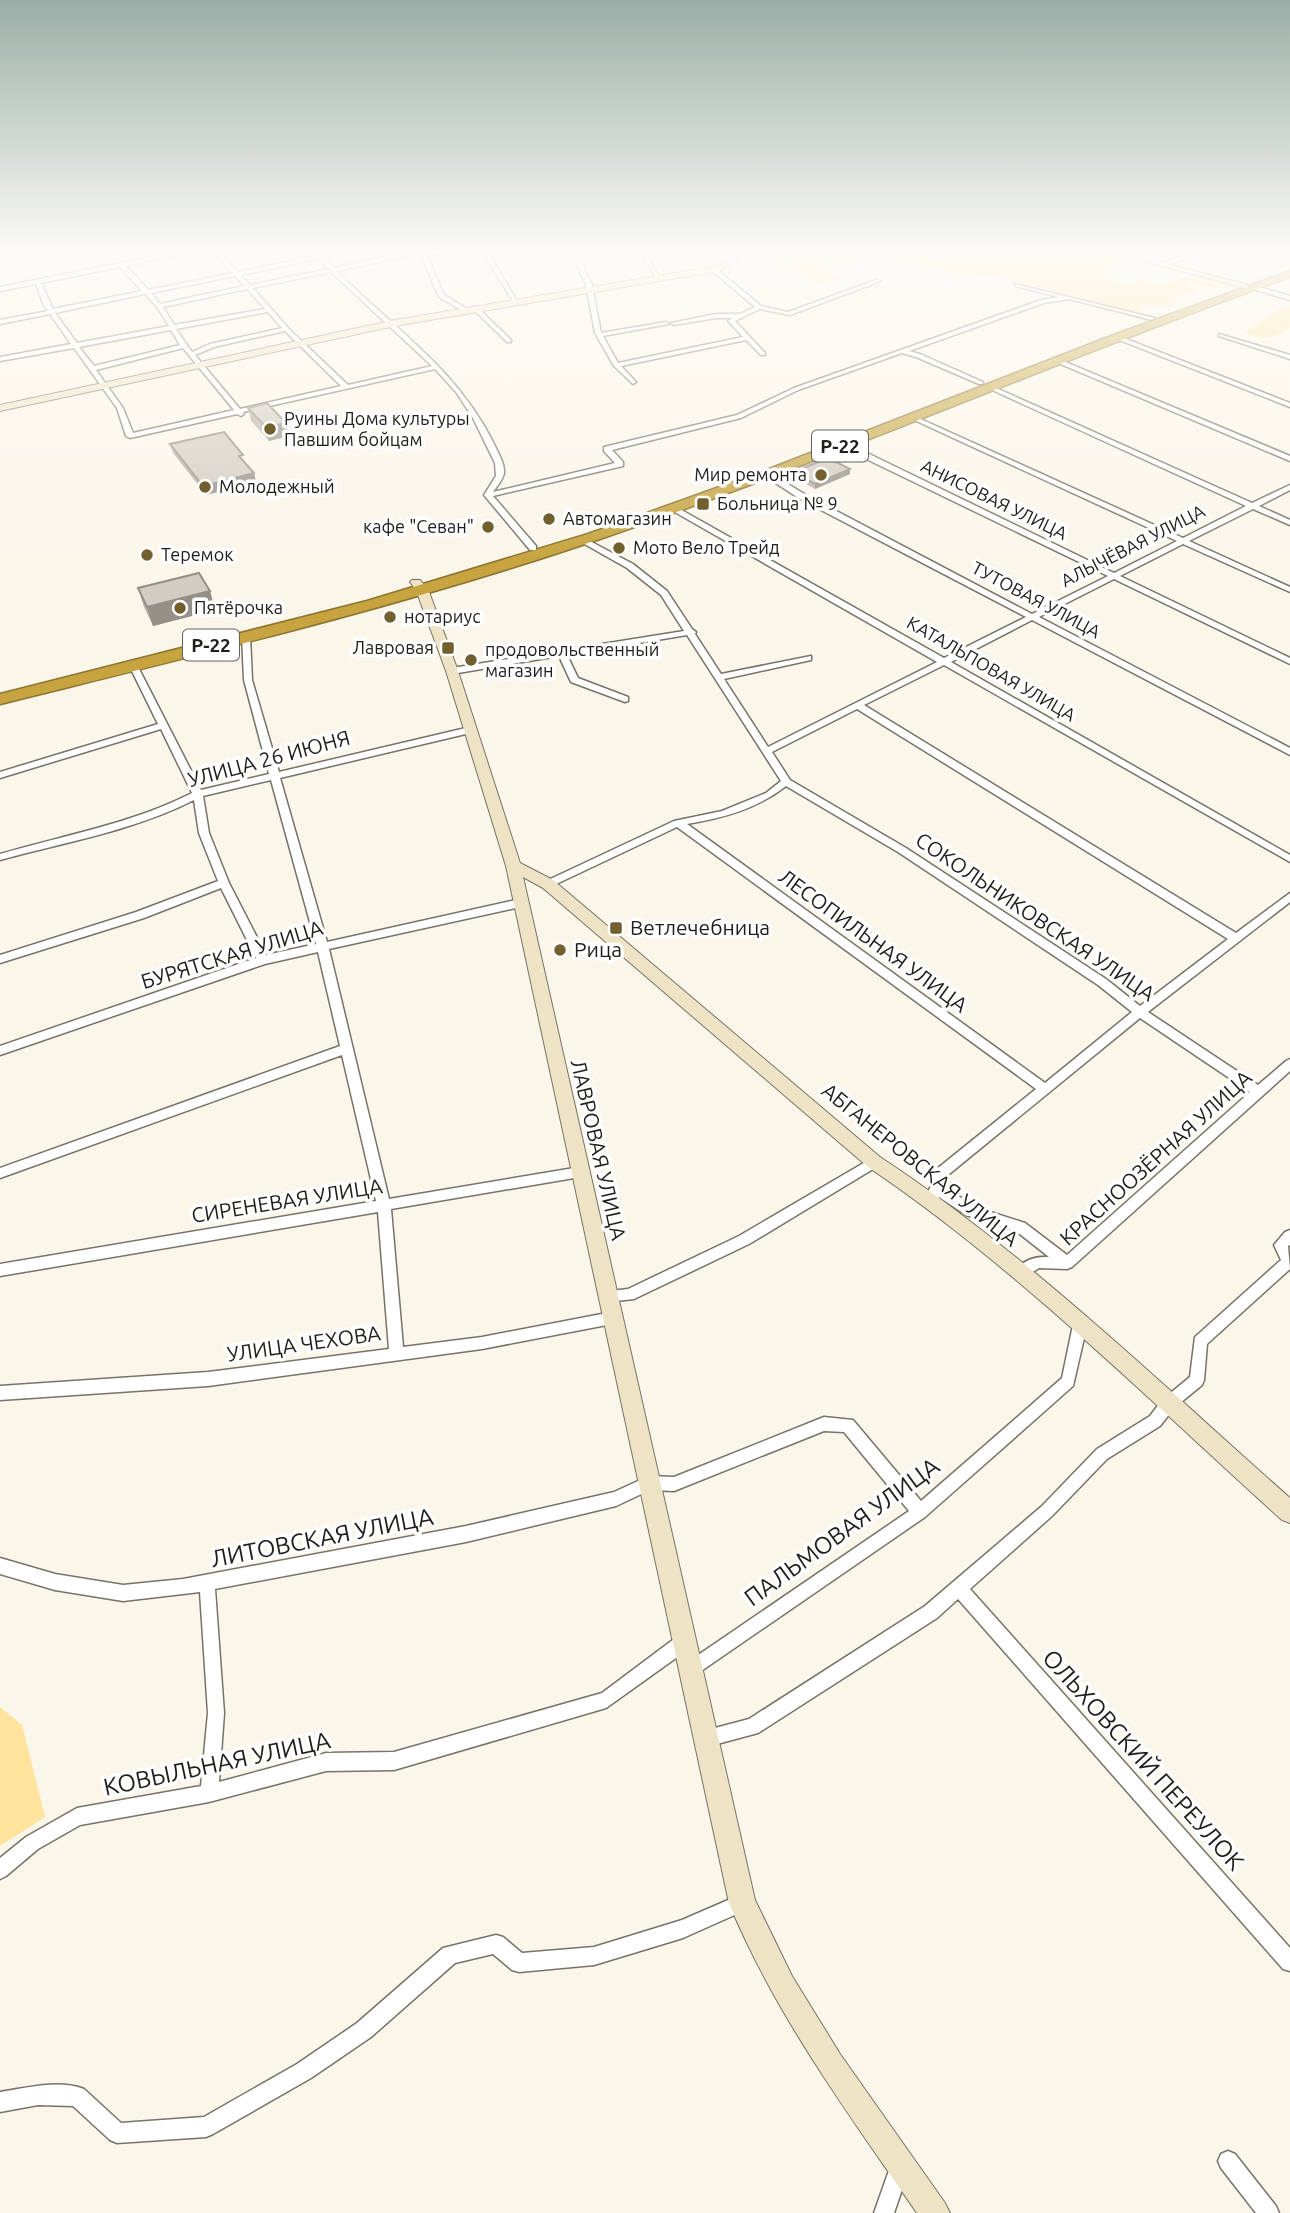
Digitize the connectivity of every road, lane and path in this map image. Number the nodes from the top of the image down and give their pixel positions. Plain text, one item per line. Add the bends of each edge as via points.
1 (31, 353) edge
2 (82, 353) edge
3 (154, 353) edge
4 (194, 353) edge
5 (256, 353) edge
6 (311, 353) edge
7 (423, 353) edge
8 (609, 353) edge
9 (672, 353) edge
10 (899, 353) edge
11 (909, 353) edge
12 (1065, 353) edge
13 (1078, 353) edge
14 (1158, 353) edge
15 (190, 355) joint
16 (0, 359) edge
17 (1058, 361) junction
18 (198, 365) junction
19 (616, 365) junction
20 (94, 368) junction
21 (436, 368) junction
22 (633, 382) dead end
23 (986, 385) junction
24 (105, 386) junction
25 (347, 388) junction
26 (1290, 405) edge
27 (0, 408) edge
28 (241, 414) junction
29 (914, 418) junction
30 (832, 449) junction
31 (1290, 459) edge
32 (768, 474) junction
33 (1290, 487) edge
34 (488, 495) junction
35 (1252, 506) junction
36 (676, 509) junction
37 (1290, 523) edge
38 (584, 540) junction
39 (1181, 541) junction
40 (533, 548) junction
41 (1114, 576) junction
42 (419, 585) junction
43 (1290, 590) edge
44 (1033, 616) junction
45 (692, 632) junction
46 (246, 636) junction
47 (562, 653) junction
48 (808, 658) dead end
49 (946, 661) junction
50 (1290, 662) edge
51 (132, 665) junction
52 (452, 671) junction
53 (720, 677) junction
54 (0, 687) edge
55 (0, 699) edge
56 (625, 699) dead end
57 (859, 706) junction
58 (164, 725) junction
59 (470, 730) junction
60 (768, 751) junction
61 (1290, 752) edge
62 (276, 774) junction
63 (0, 775) edge
64 (786, 782) junction
65 (198, 794) junction
66 (678, 823) junction
67 (0, 857) edge
68 (1290, 859) edge
69 (513, 866) junction
70 (223, 883) junction
71 (548, 884) junction
72 (1290, 897) edge
73 (520, 903) junction
74 (1237, 939) junction
75 (322, 945) junction
76 (0, 959) edge
77 (263, 960) junction
78 (1140, 1012) junction
79 (346, 1049) junction
80 (0, 1051) edge
81 (1290, 1064) edge
82 (1046, 1090) junction
83 (1259, 1092) junction
84 (874, 1162) junction
85 (580, 1172) junction
86 (0, 1173) edge
87 (933, 1194) junction
88 (384, 1207) junction
89 (1290, 1236) edge
90 (1289, 1262) edge
91 (1067, 1263) junction
92 (0, 1270) edge
93 (1020, 1275) junction
94 (607, 1296) junction
95 (612, 1318) junction
96 (1080, 1325) junction
97 (396, 1353) junction
98 (0, 1393) edge
99 (1168, 1406) junction
100 (649, 1483) junction
101 (920, 1512) junction
102 (1290, 1512) edge
103 (0, 1566) edge
104 (207, 1583) junction
105 (960, 1590) junction
106 (684, 1642) junction
107 (691, 1670) junction
108 (706, 1738) junction
109 (209, 1793) junction
110 (0, 1870) edge
111 (742, 1903) junction
112 (1290, 1962) edge
113 (0, 2102) edge
114 (1228, 2161) dead end
115 (901, 2162) junction
116 (884, 2213) edge
117 (935, 2213) edge
118 (1269, 2213) edge

1 - 16 street
2 - 20 street
3 - 20 street
4 - 15 street
5 - 18 street
6 - 25 street
7 - 21 street
8 - 19 street
9 - 19 street
10 - 34 street via 796,389 739,417 607,449 620,464
11 - 23 street
12 - 23 highway, Р-22
13 - 17 highway, Р-22
14 - 26 street
15 - 18 street
17 - 23 highway, Р-22
17 - 31 street
18 - 24 street
18 - 28 street
19 - 22 street
20 - 24 street
21 - 25 street
21 - 34 street via 482,422 500,462 500,476
23 - 29 highway, Р-22
23 - 35 street
23 - 40 highway, Р-22
24 - 27 street
24 - 28 street via 120,408 130,436
25 - 28 street
29 - 30 highway, Р-22
29 - 39 street
30 - 32 highway, Р-22
30 - 41 street, АНИСОВАЯ УЛИЦА via 858,452
32 - 36 highway, Р-22
32 - 44 street, ТУТОВАЯ УЛИЦА via 803,497
33 - 35 street, АЛЫЧЁВАЯ УЛИЦА
34 - 40 street
35 - 37 street
35 - 39 street, АЛЫЧЁВАЯ УЛИЦА
36 - 38 highway, Р-22
36 - 49 street, КАТАЛЬПОВАЯ УЛИЦА
38 - 42 highway, Р-22
38 - 45 street via 630,566 664,593
39 - 41 street, АЛЫЧЁВАЯ УЛИЦА
39 - 43 street
40 - 42 highway, Р-22
41 - 44 street, АЛЫЧЁВАЯ УЛИЦА
41 - 50 street, АНИСОВАЯ УЛИЦА
42 - 46 highway, Р-22
42 - 52 street, ЛАВРОВАЯ УЛИЦА
42 - 54 highway, Р-22
44 - 49 street, АЛЫЧЁВАЯ УЛИЦА
44 - 61 street, ТУТОВАЯ УЛИЦА
45 - 47 street
45 - 53 street
46 - 51 highway, Р-22
46 - 62 street via 248,680
47 - 52 street
47 - 56 street via 574,680
48 - 53 street
49 - 57 street, АЛЫЧЁВАЯ УЛИЦА
49 - 68 street, КАТАЛЬПОВАЯ УЛИЦА
51 - 55 highway, Р-22
51 - 58 street
52 - 59 street, ЛАВРОВАЯ УЛИЦА
53 - 60 street
57 - 60 street, АЛЫЧЁВАЯ УЛИЦА
57 - 74 street
58 - 63 street
58 - 65 street
59 - 62 street, УЛИЦА 26 ИЮНЯ
59 - 69 street, ЛАВРОВАЯ УЛИЦА
60 - 64 street
62 - 65 street, УЛИЦА 26 ИЮНЯ
62 - 75 street
64 - 66 street via 769,795 724,814
64 - 78 street, СОКОЛЬНИКОВСКАЯ УЛИЦА via 902,850
65 - 67 street, УЛИЦА 26 ИЮНЯ via 123,827
65 - 70 street via 204,833
66 - 71 street
66 - 82 street, ЛЕСОПИЛЬНАЯ УЛИЦА
69 - 71 street, АБГАНЕРОВСКАЯ УЛИЦА
69 - 73 street, ЛАВРОВАЯ УЛИЦА
70 - 76 street via 140,915
70 - 77 street
71 - 84 street, АБГАНЕРОВСКАЯ УЛИЦА
72 - 74 street
73 - 75 street, БУРЯТСКАЯ УЛИЦА
73 - 85 street, ЛАВРОВАЯ УЛИЦА
74 - 78 street
75 - 77 street, БУРЯТСКАЯ УЛИЦА
75 - 79 street
77 - 80 street, БУРЯТСКАЯ УЛИЦА
78 - 82 street
78 - 83 street, СОКОЛЬНИКОВСКАЯ УЛИЦА
79 - 86 street
79 - 88 street
81 - 83 street, КРАСНООЗЁРНАЯ УЛИЦА
82 - 87 street via 943,1172
83 - 91 street, КРАСНООЗЁРНАЯ УЛИЦА
84 - 87 street, АБГАНЕРОВСКАЯ УЛИЦА
84 - 94 street via 744,1240 629,1295
85 - 88 street, СИРЕНЕВАЯ УЛИЦА
85 - 94 street, ЛАВРОВАЯ УЛИЦА
87 - 91 street, КРАСНООЗЁРНАЯ УЛИЦА via 1020,1227
87 - 93 street, АБГАНЕРОВСКАЯ УЛИЦА
88 - 92 street, СИРЕНЕВАЯ УЛИЦА
88 - 97 street
89 - 90 street via 1281,1245
90 - 99 street via 1200,1341 1197,1380
91 - 93 street via 1037,1262
93 - 96 street, АБГАНЕРОВСКАЯ УЛИЦА
94 - 95 street, ЛАВРОВАЯ УЛИЦА
95 - 97 street, УЛИЦА ЧЕХОВА via 482,1343
95 - 100 street, ЛАВРОВАЯ УЛИЦА
96 - 99 street, АБГАНЕРОВСКАЯ УЛИЦА
96 - 101 street, ПАЛЬМОВАЯ УЛИЦА via 1068,1381
97 - 98 street, УЛИЦА ЧЕХОВА via 208,1379
99 - 102 street, АБГАНЕРОВСКАЯ УЛИЦА
99 - 105 street via 1155,1421 1102,1454
100 - 101 street via 674,1484 824,1424 848,1425
100 - 104 street, ЛИТОВСКАЯ УЛИЦА via 616,1499 466,1535
100 - 106 street, ЛАВРОВАЯ УЛИЦА
101 - 107 street, ПАЛЬМОВАЯ УЛИЦА
103 - 104 street, ЛИТОВСКАЯ УЛИЦА via 55,1582 122,1593
104 - 109 street via 216,1713
105 - 108 street via 752,1727
105 - 112 street, ОЛЬХОВСКИЙ ПЕРЕУЛОК
106 - 107 street, ЛАВРОВАЯ УЛИЦА
106 - 109 street, КОВЫЛЬНАЯ УЛИЦА via 606,1700 394,1761 326,1762
107 - 108 street, ЛАВРОВАЯ УЛИЦА
108 - 111 street, ЛАВРОВАЯ УЛИЦА
109 - 110 street, КОВЫЛЬНАЯ УЛИЦА via 76,1817 32,1843
111 - 113 street via 683,1929 594,1956 519,1963 496,1944 450,1955 364,2030 304,2071 205,2127 117,2133 77,2096 38,2095
111 - 115 street, ЛАВРОВАЯ УЛИЦА via 782,1986 823,2053
114 - 118 street
115 - 116 street
115 - 117 street, ЛАВРОВАЯ УЛИЦА

